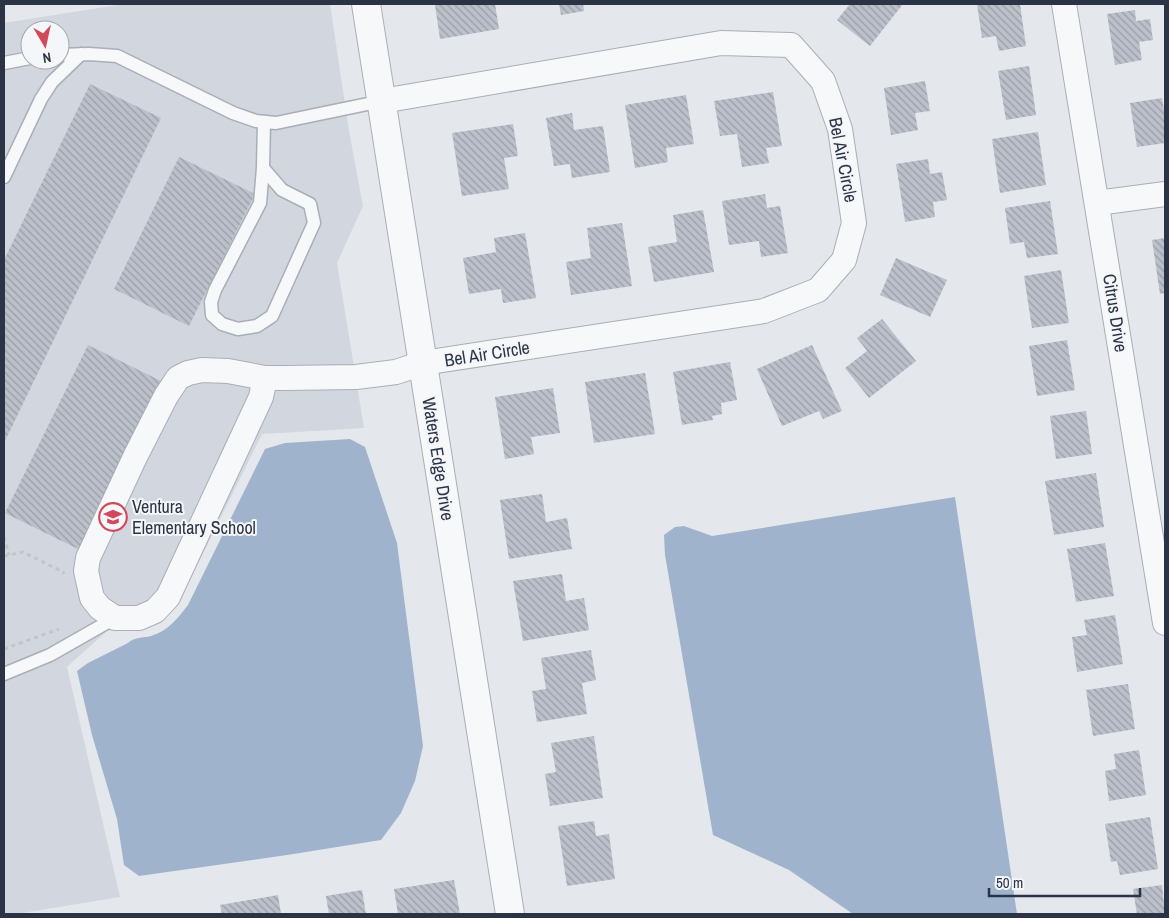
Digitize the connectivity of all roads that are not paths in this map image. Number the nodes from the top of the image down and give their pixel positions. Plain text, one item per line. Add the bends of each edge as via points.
1 (366, 4) edge
2 (1064, 4) edge
3 (81, 54) junction
4 (70, 55) edge
5 (20, 60) edge
6 (4, 63) edge
7 (382, 101) junction
8 (264, 122) junction
9 (263, 168) junction
10 (4, 177) edge
11 (1165, 194) edge
12 (1097, 203) junction
13 (423, 363) junction
14 (265, 378) junction
15 (114, 618) junction
16 (1165, 623) edge
17 (4, 674) edge
18 (510, 914) edge

1 - 7 street, Waters Edge Drive
2 - 12 street, Citrus Drive
3 - 4 lane
3 - 8 lane via 117,56 233,113
3 - 10 lane via 52,82 41,99
5 - 6 lane
7 - 8 lane via 276,124
7 - 13 street, Waters Edge Drive
7 - 13 street, Bel Air Circle via 721,44 791,45 823,81 840,129 854,222 844,260 818,290 764,311
8 - 9 lane
9 - 9 lane via 260,203 211,302 212,315 222,324 238,329 257,326 272,316 314,223 310,204 282,190
11 - 12 street
12 - 16 street, Citrus Drive
13 - 14 street, Bel Air Circle via 396,372 356,377
13 - 18 street, Waters Edge Drive
14 - 15 street via 261,396 168,598 155,611 139,618
14 - 15 street, Bel Air Circle via 202,370 178,378 166,396 88,558 86,571 92,598
15 - 17 lane via 50,655

